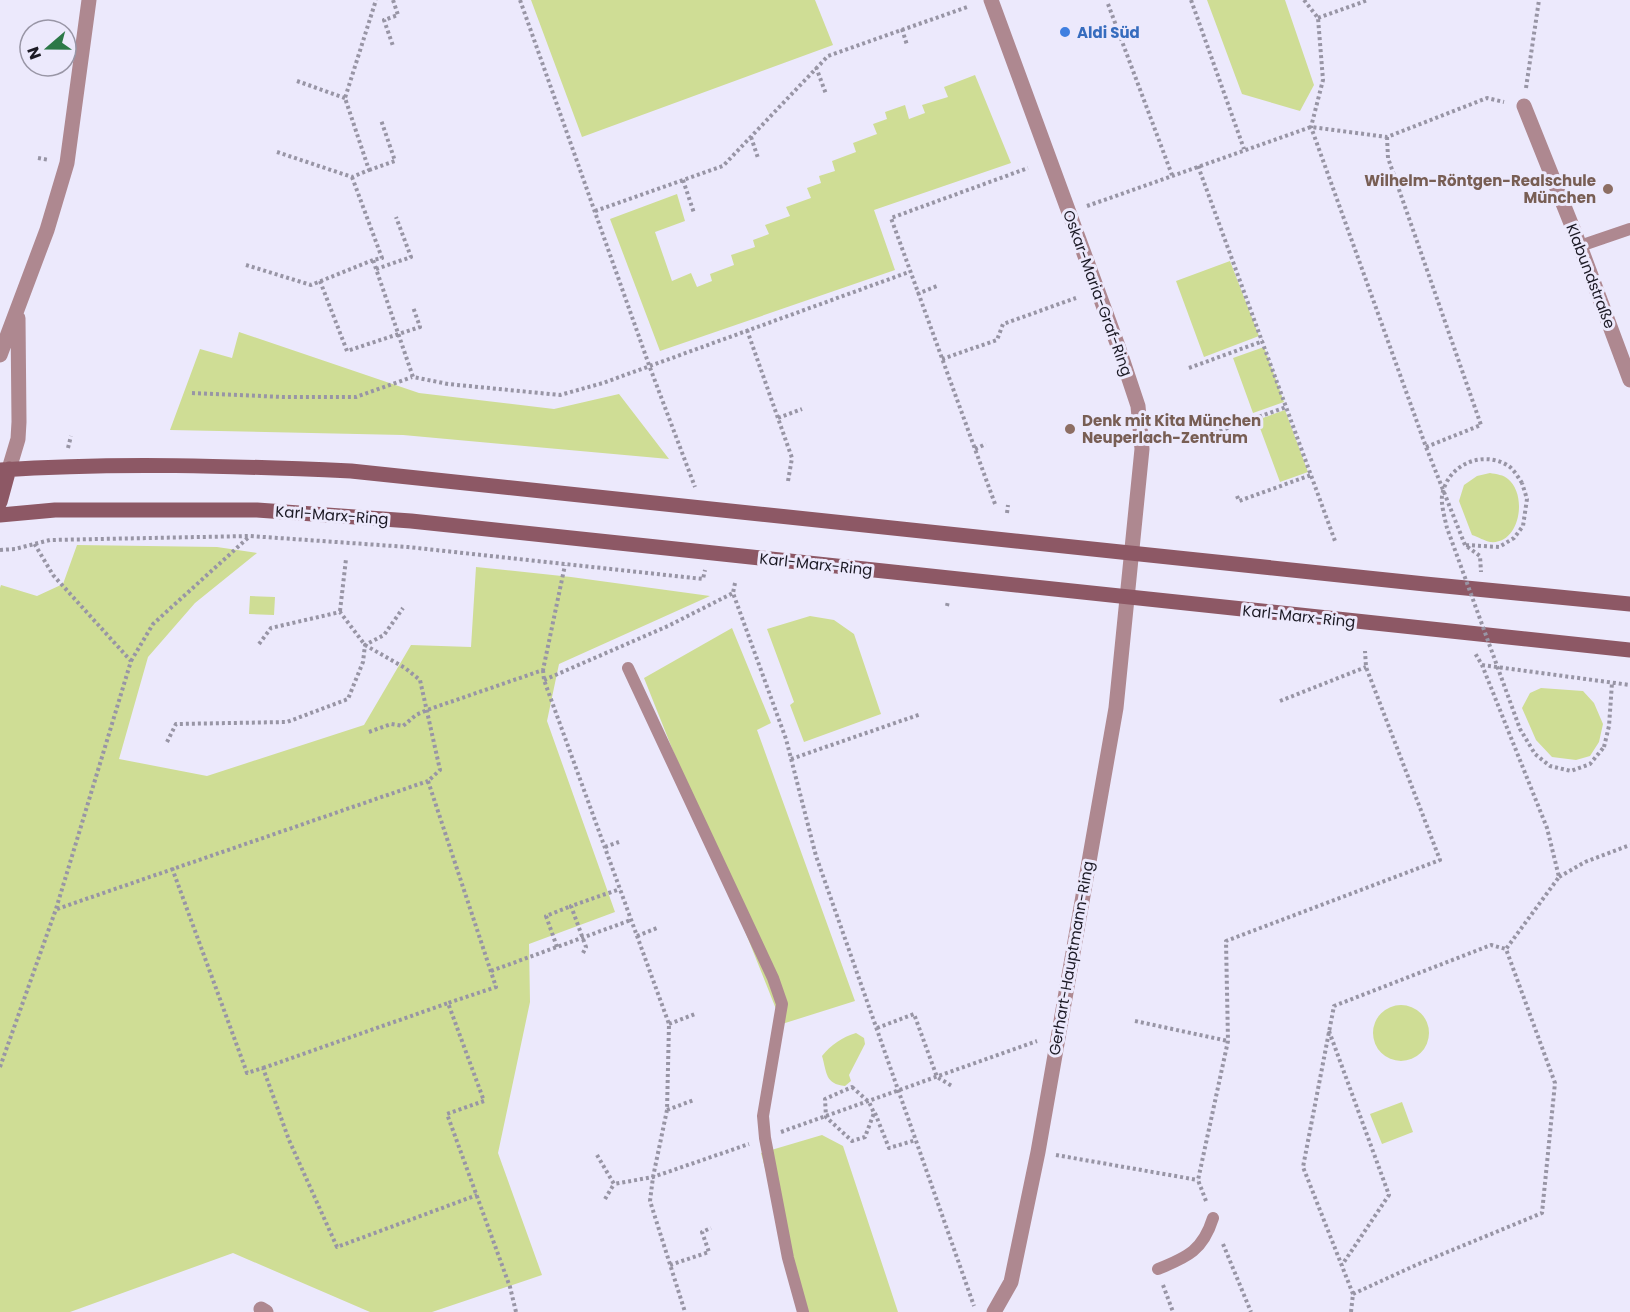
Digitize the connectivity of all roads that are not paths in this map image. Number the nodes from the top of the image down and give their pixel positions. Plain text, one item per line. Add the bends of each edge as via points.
1 (89, 0) edge
2 (991, 0) edge
3 (1524, 106) road end
4 (1630, 229) edge
5 (1580, 246) junction
6 (17, 312) junction
7 (0, 355) edge
8 (1630, 381) edge
9 (4, 470) edge
10 (0, 502) edge
11 (0, 515) edge
12 (1132, 554) junction
13 (1127, 598) junction
14 (1630, 604) edge
15 (1630, 650) edge
16 (628, 668) dead end
17 (1213, 1218) road end
18 (1158, 1269) road end
19 (803, 1312) edge
20 (994, 1312) edge

1 - 6 street via 67,163
2 - 12 street, Oskar-Maria-Graf-Ring via 1138,406 1142,448
3 - 5 street, Klabundstraße
4 - 5 lane
5 - 8 street, Klabundstraße
6 - 7 street
6 - 9 street via 18,438
9 - 10 main road
9 - 12 main road via 209,465 351,471
11 - 13 main road, Karl-Marx-Ring via 78,510 257,510 411,521
12 - 13 street, Oskar-Maria-Graf-Ring
12 - 14 main road
13 - 15 main road, Karl-Marx-Ring
13 - 20 street, Gerhart-Hauptmann-Ring via 1116,708 1038,1152 1011,1282
16 - 19 lane via 782,1004 764,1116 765,1138 788,1258
17 - 18 lane via 1197,1249

